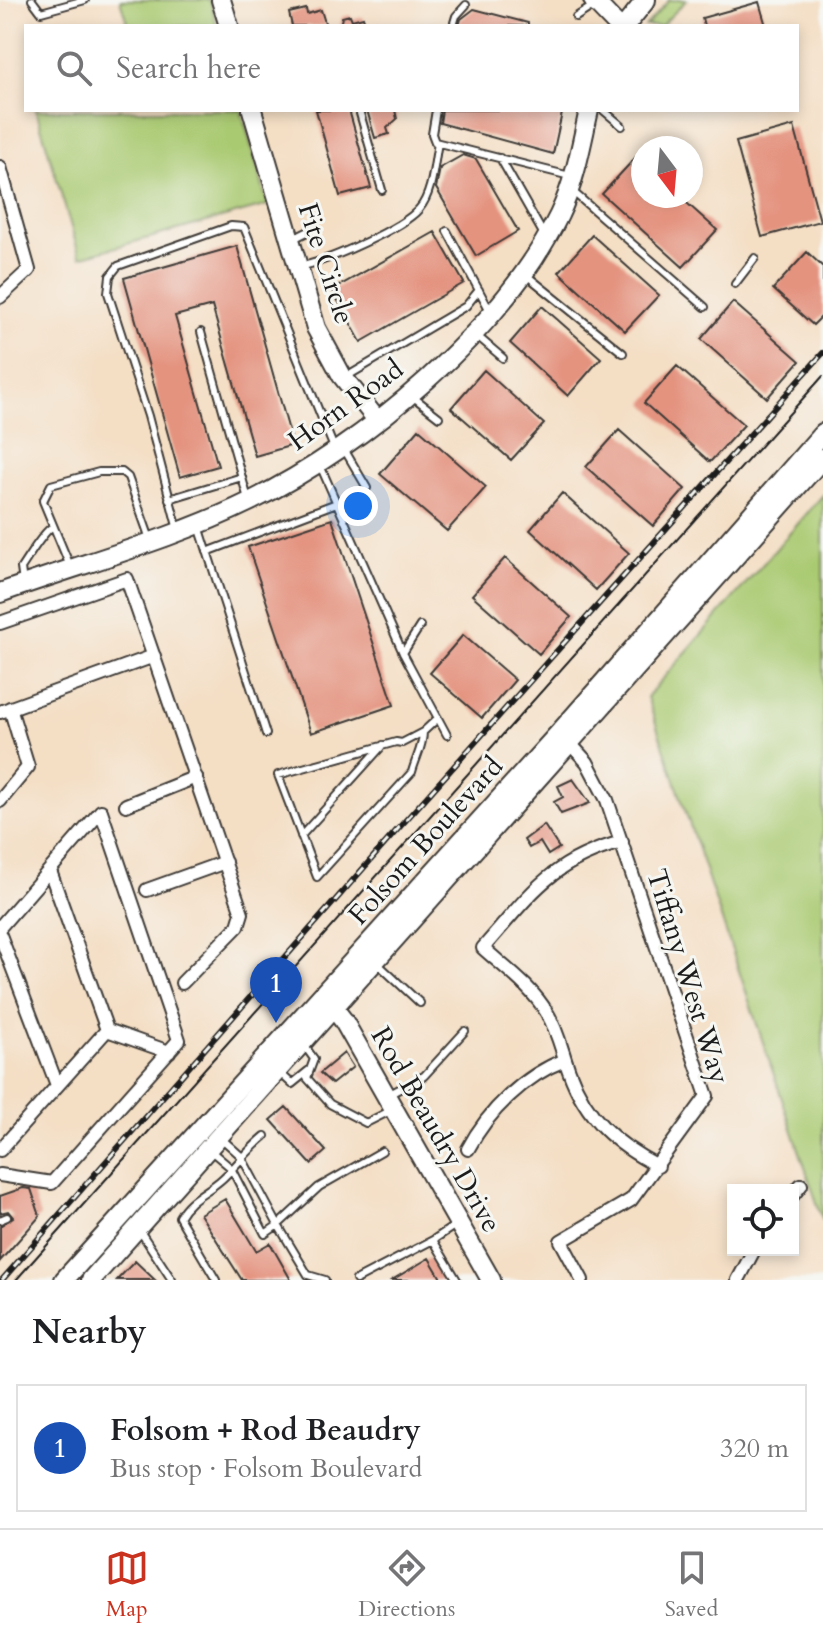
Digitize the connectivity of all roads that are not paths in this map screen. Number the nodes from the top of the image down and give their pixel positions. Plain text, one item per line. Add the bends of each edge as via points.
1 (32, 0) edge
2 (85, 0) edge
3 (221, 0) edge
4 (646, 0) edge
5 (595, 2) edge
6 (466, 5) dead end
7 (576, 17) dead end
8 (228, 24) edge
9 (454, 24) edge
10 (616, 24) edge
11 (627, 24) edge
12 (253, 112) edge
13 (360, 112) edge
14 (436, 112) edge
15 (589, 112) edge
16 (605, 112) edge
17 (622, 126) dead end
18 (438, 143) junction
19 (500, 158) junction
20 (0, 167) edge
21 (572, 183) junction
22 (382, 190) dead end
23 (313, 229) dead end
24 (447, 231) dead end
25 (546, 238) junction
26 (288, 242) junction
27 (755, 258) dead end
28 (296, 268) junction
29 (522, 272) junction
30 (735, 284) dead end
31 (479, 290) junction
32 (0, 297) edge
33 (705, 307) dead end
34 (491, 312) junction
35 (201, 332) dead end
36 (473, 332) junction
37 (623, 353) dead end
38 (503, 358) dead end
39 (343, 378) junction
40 (410, 394) junction
41 (439, 417) dead end
42 (377, 420) junction
43 (823, 433) edge
44 (339, 448) junction
45 (823, 458) edge
46 (318, 462) junction
47 (242, 477) junction
48 (367, 488) dead end
49 (169, 499) junction
50 (249, 502) junction
51 (334, 504) junction
52 (198, 522) junction
53 (52, 527) junction
54 (178, 530) junction
55 (150, 539) junction
56 (207, 552) junction
57 (71, 568) junction
58 (23, 584) junction
59 (0, 593) edge
60 (0, 623) edge
61 (420, 626) dead end
62 (403, 653) junction
63 (154, 656) junction
64 (5, 710) edge
65 (438, 718) junction
66 (423, 732) junction
67 (266, 734) dead end
68 (447, 735) dead end
69 (565, 738) junction
70 (402, 743) junction
71 (383, 745) junction
72 (415, 756) junction
73 (196, 777) junction
74 (0, 801) edge
75 (126, 805) dead end
76 (301, 836) junction
77 (622, 842) junction
78 (225, 862) junction
79 (50, 871) junction
80 (147, 890) dead end
81 (0, 927) edge
82 (0, 935) edge
83 (374, 961) junction
84 (182, 983) dead end
85 (328, 1000) junction
86 (420, 1003) dead end
87 (107, 1030) junction
88 (465, 1031) dead end
89 (302, 1043) junction
90 (169, 1052) junction
91 (565, 1060) junction
92 (277, 1070) junction
93 (308, 1071) junction
94 (57, 1085) junction
95 (389, 1104) junction
96 (265, 1136) dead end
97 (2, 1142) edge
98 (214, 1143) junction
99 (468, 1149) dead end
100 (382, 1151) dead end
101 (241, 1156) junction
102 (171, 1163) junction
103 (658, 1166) junction
104 (231, 1168) junction
105 (0, 1175) edge
106 (458, 1224) junction
107 (278, 1225) junction
108 (138, 1228) junction
109 (433, 1240) junction
110 (751, 1256) edge
111 (64, 1280) edge
112 (91, 1280) edge
113 (172, 1280) edge
114 (216, 1280) edge
115 (325, 1280) edge
116 (356, 1280) edge
117 (457, 1280) edge
118 (491, 1280) edge
119 (582, 1280) edge
120 (738, 1280) edge

1 - 2 lane via 41,12
3 - 8 main road
4 - 11 main road
5 - 7 lane
5 - 10 main road
6 - 9 lane
12 - 26 main road, Fite Circle
13 - 22 lane
14 - 18 lane via 432,134
15 - 21 main road, Horn Road
16 - 17 lane
18 - 19 lane
18 - 28 lane via 419,209 327,261
19 - 21 lane
19 - 25 lane
20 - 32 street via 29,270
21 - 25 main road, Horn Road
21 - 33 lane
23 - 26 lane
24 - 31 lane
25 - 29 main road, Horn Road
26 - 28 main road, Fite Circle
27 - 30 lane
28 - 39 main road, Fite Circle via 316,328
29 - 34 main road, Horn Road
29 - 37 lane
31 - 34 lane
31 - 39 lane via 466,306
34 - 36 main road, Horn Road
35 - 47 lane
36 - 38 lane
36 - 40 main road, Horn Road
39 - 42 main road, Fite Circle
40 - 41 lane
40 - 42 main road, Horn Road
42 - 44 main road, Horn Road
43 - 69 main road, Folsom Boulevard
44 - 46 main road, Horn Road
44 - 48 lane
44 - 49 lane via 247,231 231,226 118,266 108,285
45 - 69 main road, Folsom Boulevard
46 - 50 main road, Horn Road
46 - 51 lane
47 - 49 lane
47 - 50 lane
49 - 54 lane
50 - 52 main road, Horn Road
51 - 56 lane
51 - 62 lane
52 - 54 main road, Horn Road
52 - 56 lane
53 - 55 lane via 43,501 51,485 117,470 128,477
53 - 57 lane
53 - 58 lane via 21,568
54 - 55 main road, Horn Road
55 - 57 main road, Horn Road
56 - 67 lane
57 - 58 main road, Horn Road
58 - 59 main road, Horn Road
60 - 63 street via 127,579
61 - 62 lane
62 - 65 lane
63 - 64 street
63 - 73 street
64 - 74 street via 28,767
65 - 66 lane
65 - 68 lane
66 - 70 lane
66 - 72 lane via 423,746
69 - 77 street, Tiffany West Way via 600,784
69 - 83 main road, Folsom Boulevard
69 - 85 main road, Folsom Boulevard
70 - 71 lane
70 - 72 lane
71 - 76 lane
71 - 76 lane via 278,775
72 - 76 lane via 412,772 317,877
73 - 75 street
73 - 78 street
77 - 91 street via 579,856 548,876 483,948 538,1000
77 - 103 street, Tiffany West Way via 707,1096
78 - 80 street
78 - 84 street via 241,920
79 - 81 street
79 - 87 street
79 - 90 street via 101,811 179,1040
82 - 94 street
83 - 85 main road, Folsom Boulevard
83 - 86 lane
85 - 89 main road, Folsom Boulevard
85 - 95 main road, Rod Beaudry Drive
85 - 102 main road, Folsom Boulevard
87 - 90 street
87 - 94 street
88 - 95 lane via 424,1076
89 - 92 main road, Folsom Boulevard
89 - 93 lane via 313,1054
90 - 105 street via 52,1183
91 - 99 street via 524,1083
91 - 103 street via 598,1124 620,1145
92 - 93 lane via 292,1084
92 - 98 main road, Folsom Boulevard
93 - 95 lane via 307,1078 330,1104 366,1123
94 - 97 street
95 - 106 main road, Rod Beaudry Drive
96 - 101 lane
98 - 101 lane
98 - 104 lane
98 - 108 main road, Folsom Boulevard
100 - 107 lane via 319,1187
101 - 104 lane
101 - 107 lane
102 - 108 main road via 169,1176 143,1207
102 - 111 main road, Folsom Boulevard
103 - 119 street, Tiffany West Way via 631,1200 561,1241
104 - 107 lane via 265,1234
104 - 114 lane via 187,1202 179,1217
106 - 109 lane
106 - 118 main road, Rod Beaudry Drive
107 - 115 lane via 308,1275
108 - 112 main road, Folsom Boulevard
108 - 113 lane
109 - 116 lane
109 - 117 lane
110 - 120 street

